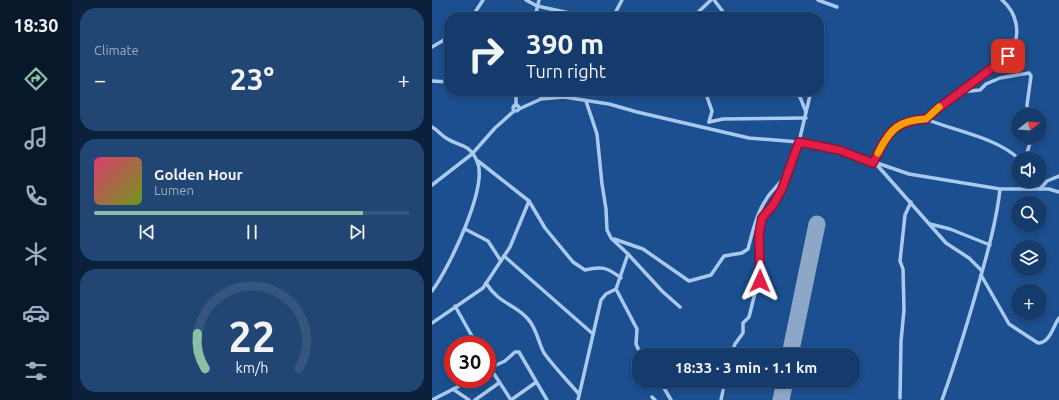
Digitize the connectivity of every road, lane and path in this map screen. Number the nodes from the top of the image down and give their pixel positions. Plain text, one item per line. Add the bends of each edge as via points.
1 (483, 0) edge
2 (526, 0) edge
3 (540, 0) edge
4 (622, 0) edge
5 (712, 0) edge
6 (818, 0) edge
7 (1002, 0) edge
8 (1009, 0) edge
9 (1008, 5) junction
10 (538, 6) junction
11 (837, 7) dead end
12 (475, 12) edge
13 (536, 12) edge
14 (563, 12) edge
15 (616, 12) edge
16 (698, 12) edge
17 (723, 12) edge
18 (444, 40) edge
19 (432, 47) edge
20 (432, 81) edge
21 (444, 82) edge
22 (958, 92) junction
23 (516, 96) edge
24 (707, 96) edge
25 (799, 96) edge
26 (810, 96) edge
27 (564, 97) joint
28 (541, 99) joint
29 (586, 101) junction
30 (516, 106) junction
31 (1027, 108) edge
32 (519, 109) junction
33 (514, 110) junction
34 (806, 113) junction
35 (806, 118) junction
36 (926, 119) junction
37 (709, 122) junction
38 (432, 127) edge
39 (706, 127) junction
40 (799, 142) junction
41 (472, 154) junction
42 (1011, 154) edge
43 (478, 161) junction
44 (875, 163) junction
45 (1059, 176) edge
46 (785, 178) junction
47 (432, 185) edge
48 (1000, 189) junction
49 (1030, 189) joint
50 (1040, 189) junction
51 (1059, 192) edge
52 (529, 201) junction
53 (911, 202) junction
54 (930, 224) junction
55 (465, 229) junction
56 (611, 238) junction
57 (990, 245) junction
58 (628, 254) junction
59 (504, 256) junction
60 (501, 261) junction
61 (982, 273) junction
62 (621, 278) junction
63 (486, 283) junction
64 (432, 284) edge
65 (616, 289) junction
66 (433, 290) edge
67 (455, 306) junction
68 (680, 307) dead end
69 (1059, 318) edge
70 (432, 323) edge
71 (593, 334) junction
72 (472, 336) edge
73 (638, 348) edge
74 (734, 348) edge
75 (496, 366) edge
76 (496, 378) edge
77 (499, 382) junction
78 (535, 383) junction
79 (664, 388) edge
80 (724, 388) edge
81 (453, 389) joint
82 (578, 393) junction
83 (900, 398) dead end
84 (432, 400) edge
85 (468, 400) edge
86 (476, 400) edge
87 (511, 400) edge
88 (547, 400) edge
89 (578, 400) edge
90 (671, 400) edge
91 (721, 400) edge
92 (942, 400) edge

1 - 12 street
2 - 10 street
3 - 10 street
4 - 15 street
5 - 16 street
5 - 17 street
6 - 11 street
7 - 9 street
8 - 9 street
9 - 22 street via 1018,29 1012,51
10 - 13 street
10 - 14 street
18 - 19 street
20 - 21 street
22 - 31 street via 980,90 986,84 1000,78 1029,73 1031,76
22 - 36 street
23 - 30 street
24 - 37 street via 712,111
25 - 34 street
26 - 34 street
27 - 28 street
27 - 29 street
28 - 32 street
29 - 39 street
29 - 56 street via 597,134 607,230
30 - 32 street
30 - 33 street via 513,107
32 - 33 street
33 - 41 street
34 - 35 street
35 - 37 street via 723,119
35 - 40 street
36 - 42 street via 992,143
36 - 44 street via 911,120 896,128 885,139
37 - 39 street
38 - 41 street via 448,140 465,146
39 - 40 street via 749,138
40 - 44 street via 839,150
40 - 46 street
41 - 43 street
41 - 47 street
43 - 52 street
43 - 55 street via 476,200
44 - 48 street via 909,174
44 - 53 street
45 - 50 street via 1047,181
46 - 56 street via 771,191 759,209 748,249 742,254 725,255 711,275 688,281 643,249
46 - 74 street via 776,201 762,218 759,234 759,285 749,317 743,323 743,333
48 - 49 street
48 - 57 street
49 - 50 street
50 - 51 street
52 - 59 street
52 - 62 street via 545,228 573,262 585,270 595,266 609,270
53 - 54 street
53 - 83 street via 905,215 900,261 903,269 904,310
54 - 57 street
54 - 61 street via 946,243 969,258
55 - 60 street via 491,244
55 - 66 street
56 - 58 street
57 - 61 street
58 - 62 street
58 - 68 street
59 - 60 street
59 - 71 street
60 - 63 street
61 - 69 street via 1009,324 1038,343 1047,340
61 - 92 street
62 - 65 street
63 - 67 street via 478,293
63 - 82 street via 498,298 530,321 545,354
64 - 66 street
65 - 71 street via 601,300
65 - 73 street via 637,329
67 - 70 street
67 - 72 street
71 - 82 street
75 - 78 street via 515,352 519,352
76 - 77 street
77 - 86 street
77 - 87 street
78 - 87 street
78 - 88 street
79 - 90 street
80 - 91 street
81 - 84 street
81 - 85 street
82 - 89 street

